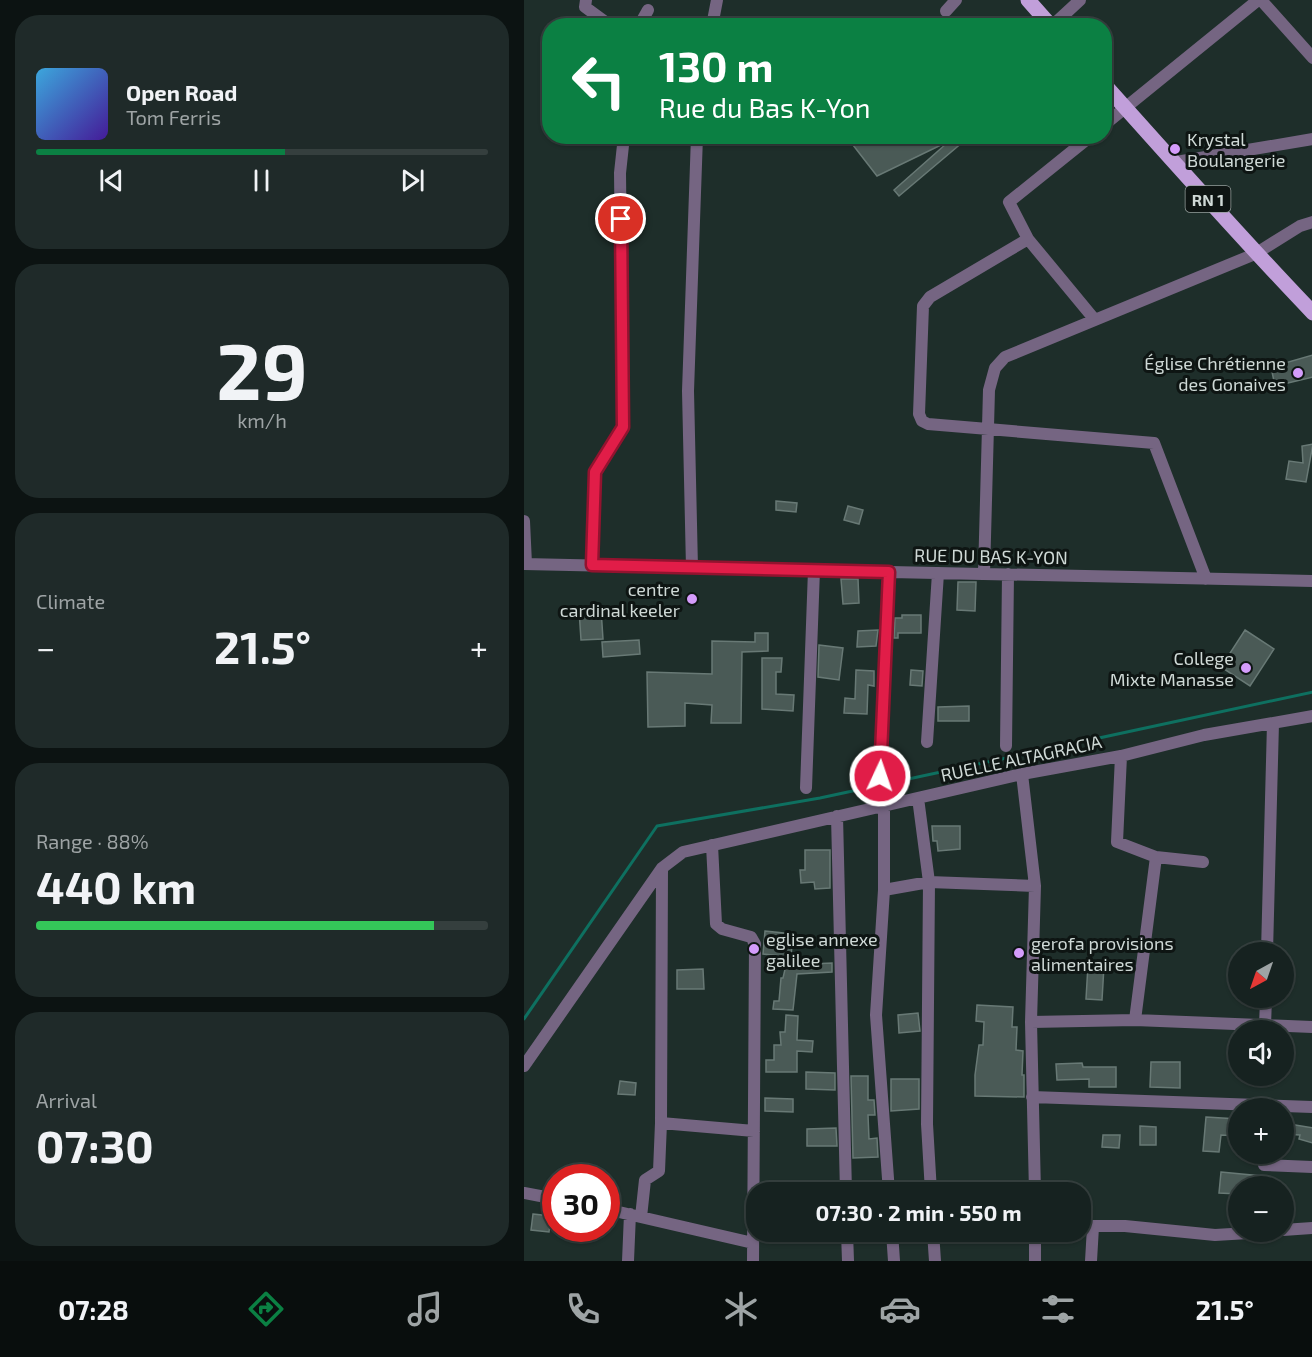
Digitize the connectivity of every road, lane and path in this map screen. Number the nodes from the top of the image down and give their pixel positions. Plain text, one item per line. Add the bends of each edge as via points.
1 (586, 0) edge
2 (717, 0) edge
3 (956, 0) edge
4 (1028, 0) edge
5 (1080, 0) edge
6 (1259, 0) edge
7 (648, 10) dead end
8 (946, 11) dead end
9 (600, 18) edge
10 (644, 18) edge
11 (714, 18) edge
12 (1045, 18) edge
13 (1061, 18) edge
14 (1313, 58) edge
15 (1112, 93) edge
16 (1125, 107) junction
17 (1112, 118) edge
18 (1313, 139) edge
19 (623, 144) edge
20 (697, 144) edge
21 (1081, 144) edge
22 (1176, 162) junction
23 (1313, 222) edge
24 (1028, 239) junction
25 (1255, 254) junction
26 (1310, 306) edge
27 (1095, 320) junction
28 (987, 428) junction
29 (524, 521) edge
30 (525, 564) edge
31 (592, 565) junction
32 (692, 568) junction
33 (814, 570) junction
34 (889, 572) junction
35 (938, 573) junction
36 (984, 574) junction
37 (1008, 574) junction
38 (1206, 579) junction
39 (1313, 581) edge
40 (1313, 716) edge
41 (1273, 723) junction
42 (927, 742) dead end
43 (1006, 746) dead end
44 (1121, 756) junction
45 (1022, 774) junction
46 (880, 776) dead end
47 (806, 788) dead end
48 (918, 798) junction
49 (884, 805) junction
50 (838, 816) junction
51 (712, 845) junction
52 (1156, 857) junction
53 (1203, 862) dead end
54 (662, 868) junction
55 (929, 882) junction
56 (1035, 886) junction
57 (884, 890) junction
58 (1267, 942) edge
59 (1135, 1020) junction
60 (1031, 1022) junction
61 (1228, 1024) edge
62 (1294, 1027) edge
63 (1313, 1027) edge
64 (524, 1066) edge
65 (1032, 1097) junction
66 (1313, 1107) edge
67 (661, 1123) junction
68 (754, 1131) junction
69 (1264, 1165) dead end
70 (1313, 1167) edge
71 (846, 1182) edge
72 (888, 1182) edge
73 (930, 1182) edge
74 (1035, 1182) edge
75 (524, 1193) edge
76 (542, 1196) edge
77 (620, 1212) edge
78 (635, 1215) junction
79 (1091, 1227) edge
80 (1313, 1228) edge
81 (1294, 1229) edge
82 (1228, 1234) edge
83 (847, 1242) edge
84 (893, 1242) edge
85 (934, 1242) edge
86 (1035, 1242) edge
87 (1089, 1242) edge
88 (753, 1243) junction
89 (628, 1261) edge
90 (753, 1261) edge
91 (848, 1261) edge
92 (894, 1261) edge
93 (935, 1261) edge
94 (1035, 1261) edge
95 (1091, 1261) edge

1 - 9 street via 585,7
2 - 11 street
3 - 8 street
4 - 12 main road
5 - 13 street
6 - 14 street
6 - 16 street
7 - 10 street
15 - 16 main road, RN 1
16 - 17 street
16 - 22 main road, RN 1
18 - 22 street
19 - 31 street via 620,173 623,427 595,472
20 - 32 street via 688,391
21 - 24 street via 1008,202
22 - 25 main road, RN 1
23 - 25 street
24 - 27 street
24 - 28 street via 930,297 921,312 922,421
25 - 26 main road, RN 1
25 - 27 street
27 - 28 street via 1005,357 995,368 989,390
28 - 36 street
28 - 38 street via 1154,444
29 - 30 street
30 - 31 street, RUE DU BAS K-YON
31 - 32 street, RUE DU BAS K-YON
32 - 33 street, RUE DU BAS K-YON
33 - 34 street, RUE DU BAS K-YON
33 - 47 street
34 - 35 street, RUE DU BAS K-YON
34 - 46 street
35 - 36 street, RUE DU BAS K-YON
35 - 42 street
36 - 37 street, RUE DU BAS K-YON
37 - 38 street, RUE DU BAS K-YON
37 - 43 street
38 - 39 street, RUE DU BAS K-YON
40 - 41 street, RUELLE ALTAGRACIA
41 - 44 street, RUELLE ALTAGRACIA
41 - 58 street
44 - 45 street, RUELLE ALTAGRACIA
44 - 52 street via 1117,842
45 - 48 street, RUELLE ALTAGRACIA
45 - 56 street
48 - 49 street, RUELLE ALTAGRACIA
48 - 55 street
49 - 50 street, RUELLE ALTAGRACIA
49 - 57 street
50 - 51 street, RUELLE ALTAGRACIA
50 - 71 street
51 - 54 street, RUELLE ALTAGRACIA via 683,852
51 - 68 street via 716,924 751,938 755,944
52 - 53 street
52 - 59 street
54 - 64 street, RUELLE ALTAGRACIA
54 - 67 street
55 - 56 street
55 - 57 street
55 - 73 street via 927,1124
56 - 60 street
57 - 72 street via 876,1015
59 - 60 street
59 - 61 street
60 - 65 street
62 - 63 street
65 - 66 street
65 - 74 street
67 - 68 street
67 - 78 street via 659,1172 646,1180
68 - 88 street
69 - 70 street
75 - 76 street
77 - 78 street
78 - 88 street
78 - 89 street
79 - 82 street
80 - 81 street
83 - 91 street
84 - 92 street
85 - 93 street
86 - 94 street
87 - 95 street
88 - 90 street

